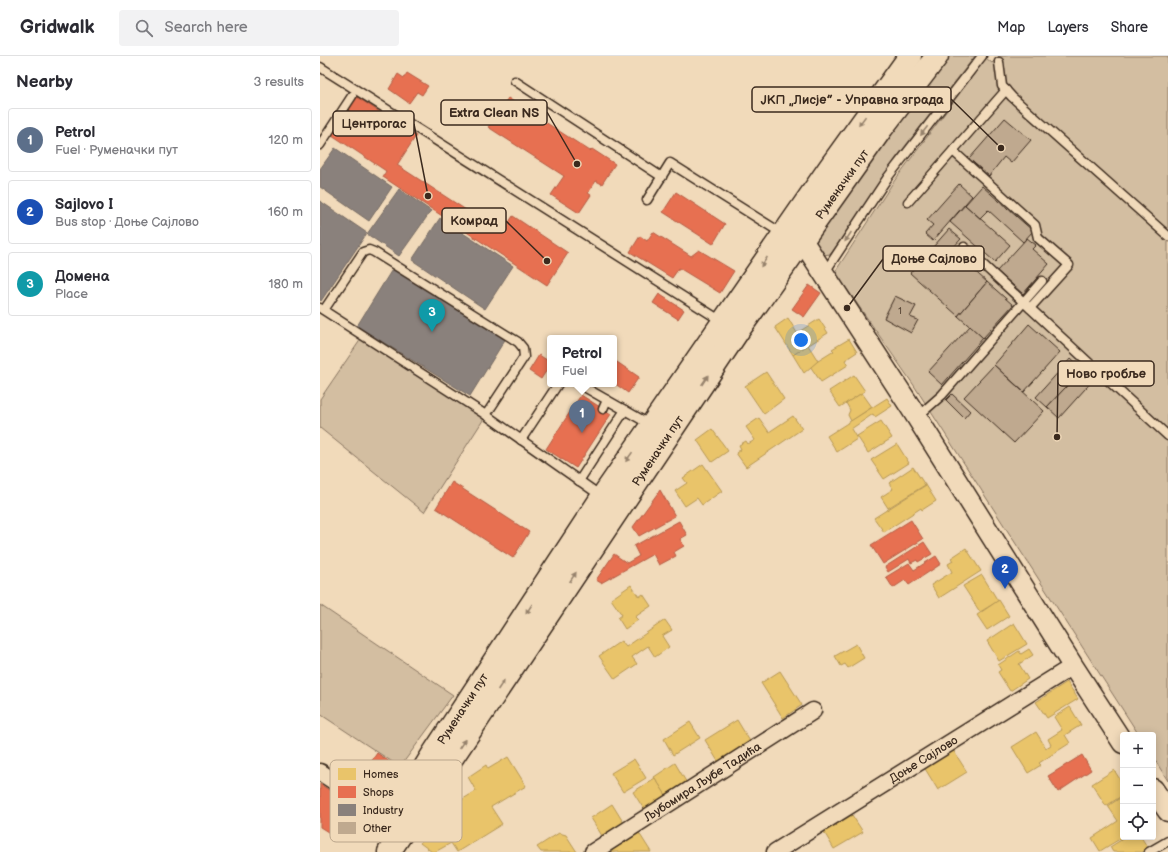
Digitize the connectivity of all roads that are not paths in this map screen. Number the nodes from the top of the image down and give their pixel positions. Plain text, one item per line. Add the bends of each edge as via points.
1 (910, 56) edge
2 (937, 56) edge
3 (982, 56) edge
4 (999, 62) dead end
5 (320, 67) edge
6 (515, 81) dead end
7 (1006, 90) junction
8 (352, 96) dead end
9 (320, 145) edge
10 (953, 151) junction
11 (662, 177) junction
12 (647, 200) dead end
13 (908, 202) dead end
14 (1168, 236) edge
15 (793, 237) junction
16 (964, 247) dead end
17 (824, 272) junction
18 (1042, 281) dead end
19 (1024, 302) junction
20 (1030, 308) junction
21 (322, 309) edge
22 (723, 322) junction
23 (556, 387) edge
24 (584, 387) edge
25 (607, 400) junction
26 (603, 409) dead end
27 (625, 410) junction
28 (486, 415) junction
29 (917, 417) junction
30 (652, 425) junction
31 (1168, 436) edge
32 (521, 440) junction
33 (579, 481) junction
34 (602, 497) junction
35 (1073, 666) junction
36 (812, 711) dead end
37 (1120, 738) edge
38 (440, 760) edge
39 (440, 760) edge
40 (320, 772) edge
41 (330, 779) edge
42 (1156, 794) edge
43 (1168, 812) edge
44 (1168, 841) edge
45 (384, 842) edge
46 (393, 842) edge
47 (376, 852) edge
48 (389, 852) edge
49 (593, 852) edge
50 (775, 852) edge
51 (1150, 852) edge

1 -> 15 main road, Руменачки пут
2 - 15 main road, Руменачки пут
3 -> 17 lane via 888,177
4 - 7 lane via 1002,86
5 - 22 lane
6 - 11 lane
7 - 10 lane
7 - 14 lane
8 - 9 lane
10 - 13 lane
10 - 20 lane via 1035,225 1038,238 1069,265
11 - 12 lane
11 - 15 lane via 670,164
15 - 17 street
15 -> 22 main road, Руменачки пут
38 -> 15 main road, Руменачки пут via 683,412
16 - 19 lane
17 - 29 street
18 - 19 lane
19 - 20 lane
19 - 29 lane via 942,395
20 - 31 lane
21 - 28 lane
21 - 28 lane via 363,252 369,250 518,342 523,348 524,358
22 - 30 main road, Руменачки пут
23 - 32 lane
24 - 25 lane
25 - 26 lane
25 - 27 lane
27 - 30 lane
27 - 33 lane
28 - 32 lane
29 - 35 street
30 -> 34 main road, Руменачки пут
32 - 33 lane via 566,466
33 - 34 lane
34 -> 39 main road, Руменачки пут
35 - 37 street
35 - 50 street, Доње Сајлово
36 - 49 street, Љубомира Љубе Тадића
40 - 41 street
42 - 43 street
44 - 51 lane
45 - 47 main road, Руменачки пут
46 - 48 main road, Руменачки пут

